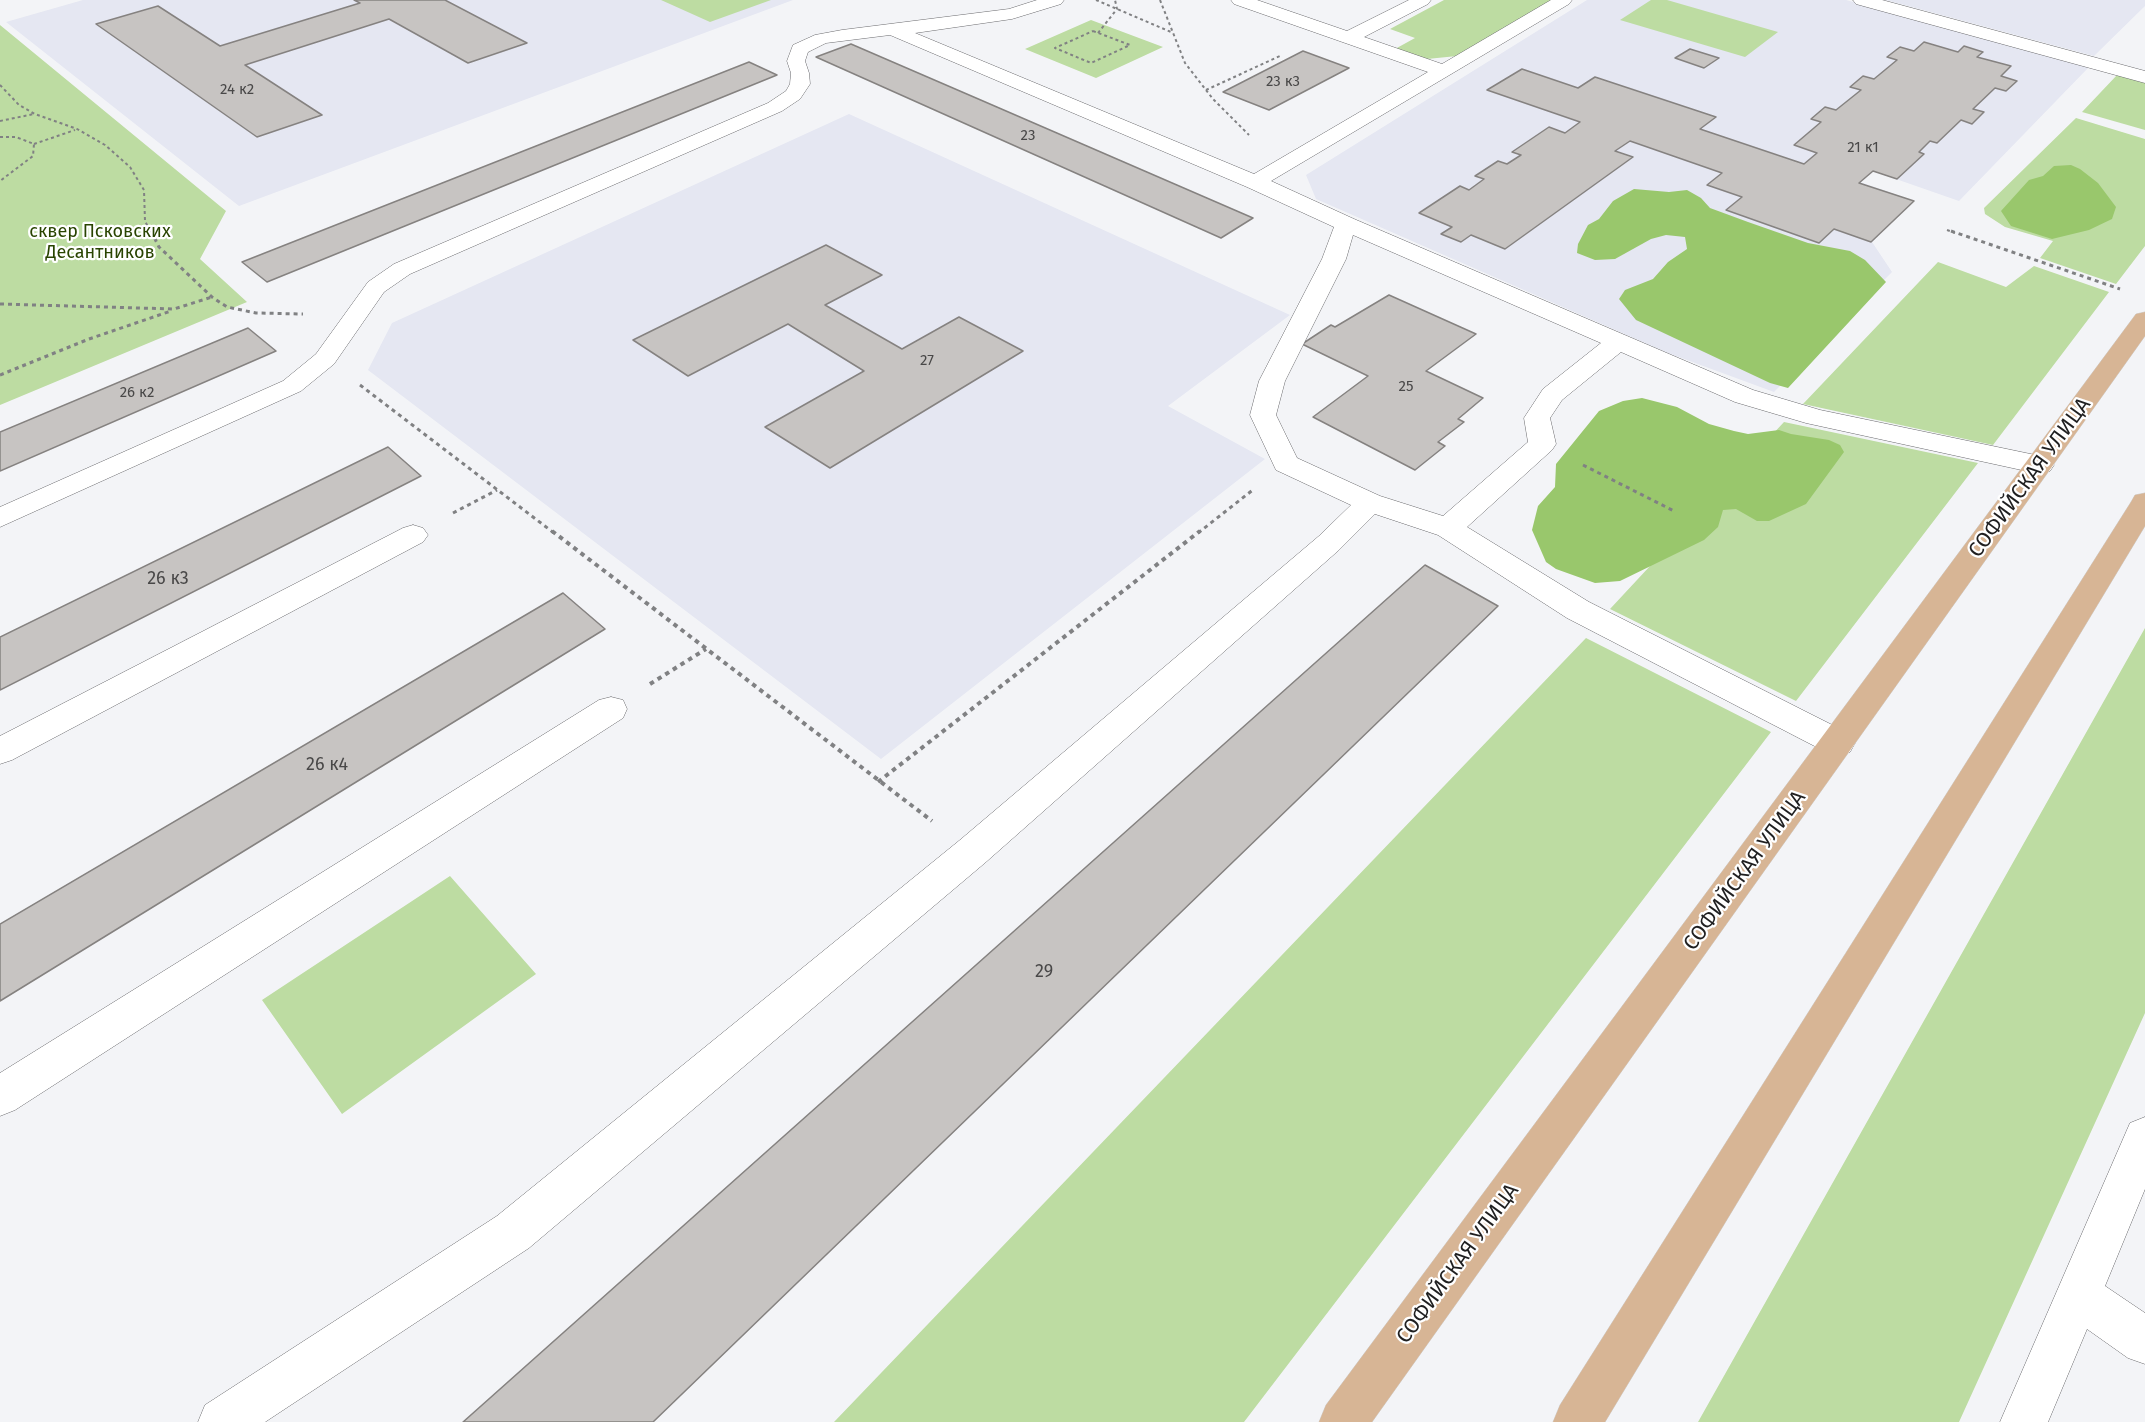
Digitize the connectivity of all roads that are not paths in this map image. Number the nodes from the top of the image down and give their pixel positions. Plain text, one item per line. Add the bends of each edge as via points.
1 (1055, 0) edge
2 (1240, 0) edge
3 (1422, 0) edge
4 (1563, 0) edge
5 (1862, 0) edge
6 (893, 30) junction
7 (1348, 38) junction
8 (1444, 71) junction
9 (2145, 77) edge
10 (1255, 182) junction
11 (1346, 224) junction
12 (2145, 319) edge
13 (1618, 342) junction
14 (2040, 465) junction
15 (2145, 502) edge
16 (1370, 503) junction
17 (0, 518) edge
18 (1448, 528) junction
19 (413, 534) dead end
20 (611, 709) road end
21 (1838, 743) junction
22 (0, 751) edge
23 (0, 1096) edge
24 (2145, 1138) edge
25 (2079, 1296) junction
26 (2145, 1341) edge
27 (222, 1422) edge
28 (1343, 1422) edge
29 (1577, 1422) edge
30 (2024, 1422) edge

1 - 6 street via 1012,14
2 - 7 street
3 - 7 street
4 - 8 street
5 - 9 street
6 - 10 street
6 - 17 street via 820,39 800,49 796,61 800,84 793,95 775,107 402,269 376,287 325,359 292,386
7 - 8 street
8 - 10 street
10 - 11 street
11 - 13 street
11 - 16 street via 1334,259 1272,381 1263,415 1286,464
12 - 14 main road, СОФИЙСКАЯ УЛИЦА
13 - 14 street via 1775,407
13 - 18 street via 1552,395 1537,418 1542,444
14 - 21 main road, СОФИЙСКАЯ УЛИЦА
15 - 29 main road
16 - 18 street
16 - 27 street via 1320,551 973,851 513,1232
18 - 21 street via 1578,610
19 - 22 street
20 - 23 street
21 - 28 main road, СОФИЙСКАЯ УЛИЦА
24 - 25 street
25 - 26 street
25 - 30 street

